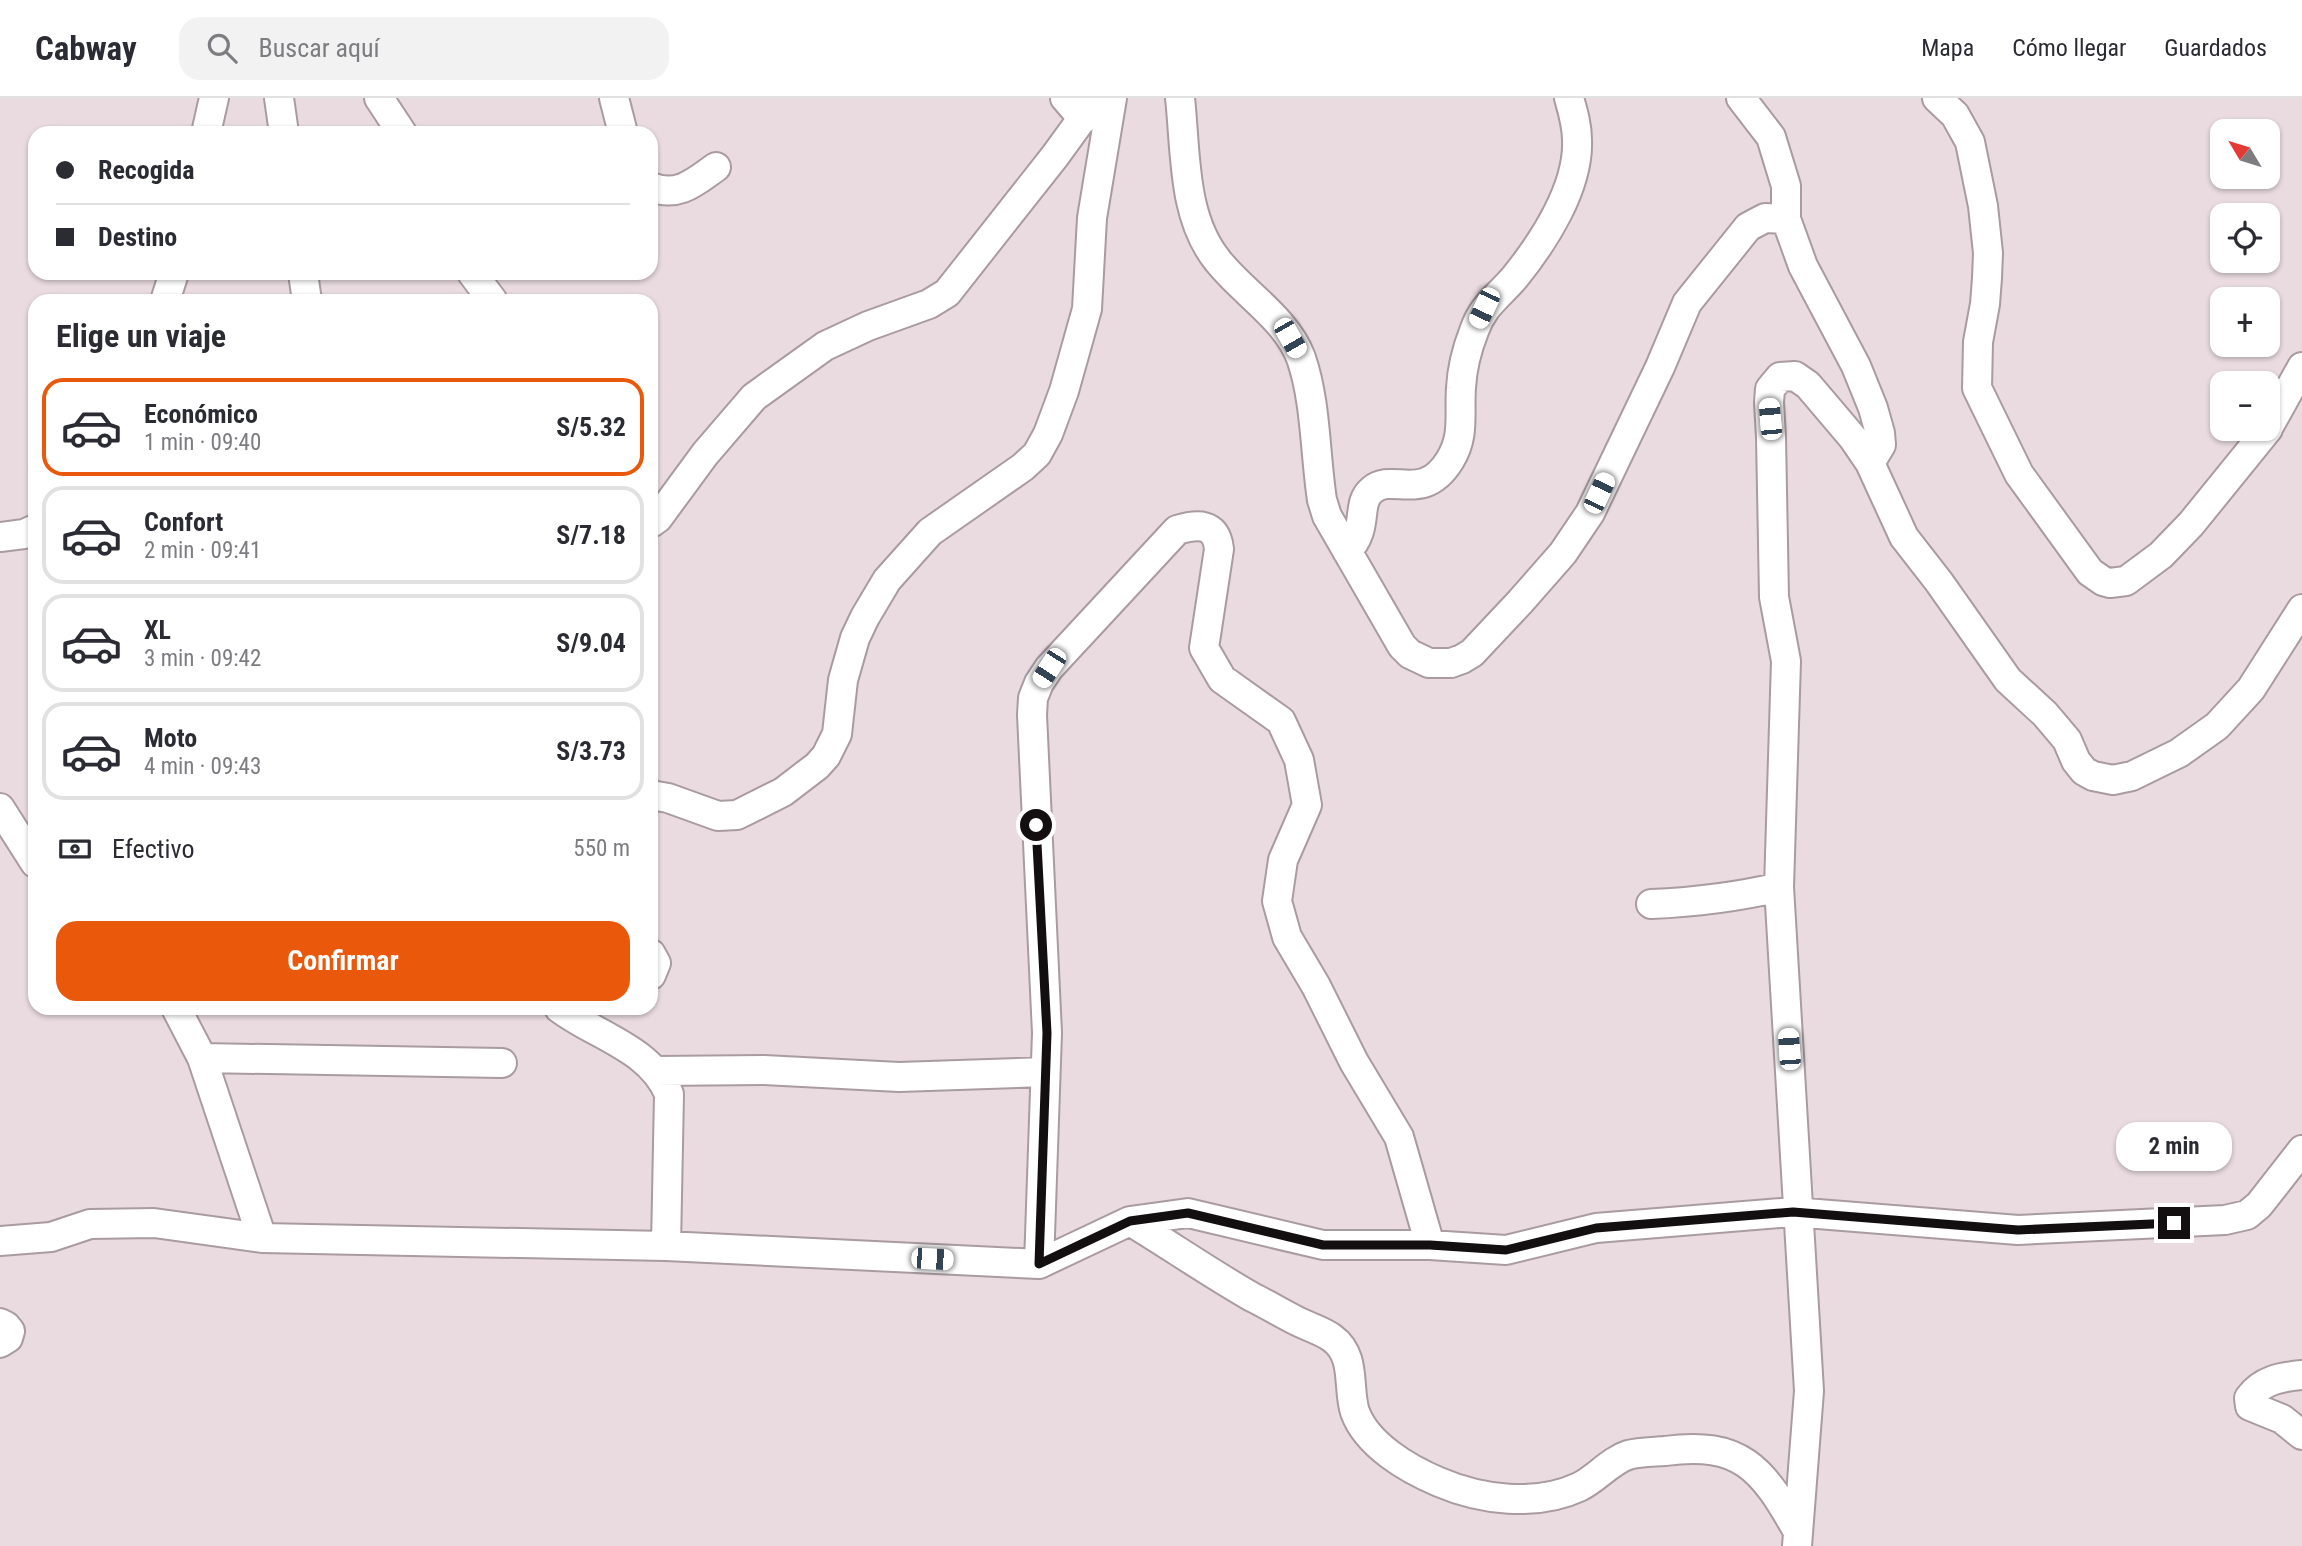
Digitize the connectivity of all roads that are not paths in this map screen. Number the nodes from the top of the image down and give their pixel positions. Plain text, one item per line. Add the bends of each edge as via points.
1 (214, 98) edge
2 (279, 98) edge
3 (379, 98) edge
4 (614, 98) edge
5 (1112, 98) edge
6 (1180, 98) edge
7 (1569, 98) edge
8 (1741, 98) edge
9 (1937, 98) edge
10 (1082, 105) edge
11 (208, 126) edge
12 (283, 126) edge
13 (397, 126) edge
14 (621, 126) edge
15 (716, 167) dead end
16 (658, 189) edge
17 (1786, 219) junction
18 (2302, 367) edge
19 (2280, 407) edge
20 (2258, 441) edge
21 (1870, 463) junction
22 (658, 518) edge
23 (28, 532) edge
24 (0, 537) edge
25 (1347, 551) junction
26 (2302, 609) edge
27 (658, 796) edge
28 (0, 808) edge
29 (28, 852) edge
30 (1779, 887) junction
31 (1651, 904) dead end
32 (180, 1015) edge
33 (571, 1015) edge
34 (202, 1058) junction
35 (502, 1063) dead end
36 (656, 1071) junction
37 (1045, 1072) junction
38 (2302, 1150) edge
39 (1799, 1212) junction
40 (1130, 1221) junction
41 (262, 1238) junction
42 (0, 1241) edge
43 (1430, 1245) junction
44 (666, 1246) junction
45 (1039, 1264) junction
46 (0, 1323) edge
47 (0, 1343) edge
48 (2302, 1375) edge
49 (2301, 1432) edge
50 (1797, 1538) edge

1 - 11 street
2 - 12 street
3 - 13 street
4 - 14 street
5 - 27 street via 1092,218 1087,309 1064,391 1037,454 930,532 887,580 855,638 837,734 817,766 783,792 737,815 718,816
6 - 25 street via 1191,200 1201,233 1216,259 1279,324 1300,356 1322,500
7 - 25 street via 1577,140 1568,190 1531,256 1484,308 1475,328 1463,369 1457,448 1444,468 1427,481 1380,485 1368,493 1362,506 1361,531
8 - 17 street via 1772,138 1786,186
9 - 20 street via 1955,115 1970,142 1983,206 1988,253 1977,388 2019,474 2090,572 2110,583 2126,581 2161,555
10 - 22 street via 947,293 825,346 754,397
15 - 16 street via 684,189 671,193
17 - 21 street via 1803,266 1873,408 1881,445
17 - 25 street via 1765,218 1748,227 1687,303 1590,513 1563,553 1472,653 1440,664 1410,654
18 - 19 street
21 - 26 street via 1904,537 1984,649 2067,740 2084,771 2094,776 2113,780 2133,776 2179,753 2217,726 2251,689
21 - 30 street via 1808,385 1795,376 1780,377 1770,388 1774,597 1786,661
23 - 24 street
28 - 29 street
30 - 31 street
30 - 39 street
32 - 34 street
33 - 36 street
34 - 35 street
34 - 41 street
36 - 37 street via 764,1070 899,1077
36 - 44 street via 668,1094
37 - 43 street via 1033,698 1049,668 1177,530 1204,526 1218,540 1219,549 1204,648 1222,679 1281,721 1299,760 1307,805 1283,860 1277,901 1287,937 1399,1138
37 - 45 street
38 - 39 street via 2259,1205 2225,1220 2018,1230
39 - 43 street via 1596,1228 1506,1250
39 - 50 street via 1809,1391
40 - 43 street via 1188,1213 1323,1245
40 - 45 street
40 - 50 street via 1245,1293 1333,1339 1349,1365 1355,1411 1366,1431 1400,1461 1439,1482 1487,1496 1539,1497 1579,1487 1627,1455 1685,1448 1721,1451 1746,1461 1763,1479 1776,1494
41 - 42 street via 154,1223 90,1224 51,1237
41 - 44 street
44 - 45 street
46 - 47 street via 10,1331
48 - 49 street via 2257,1386 2249,1398 2250,1406

